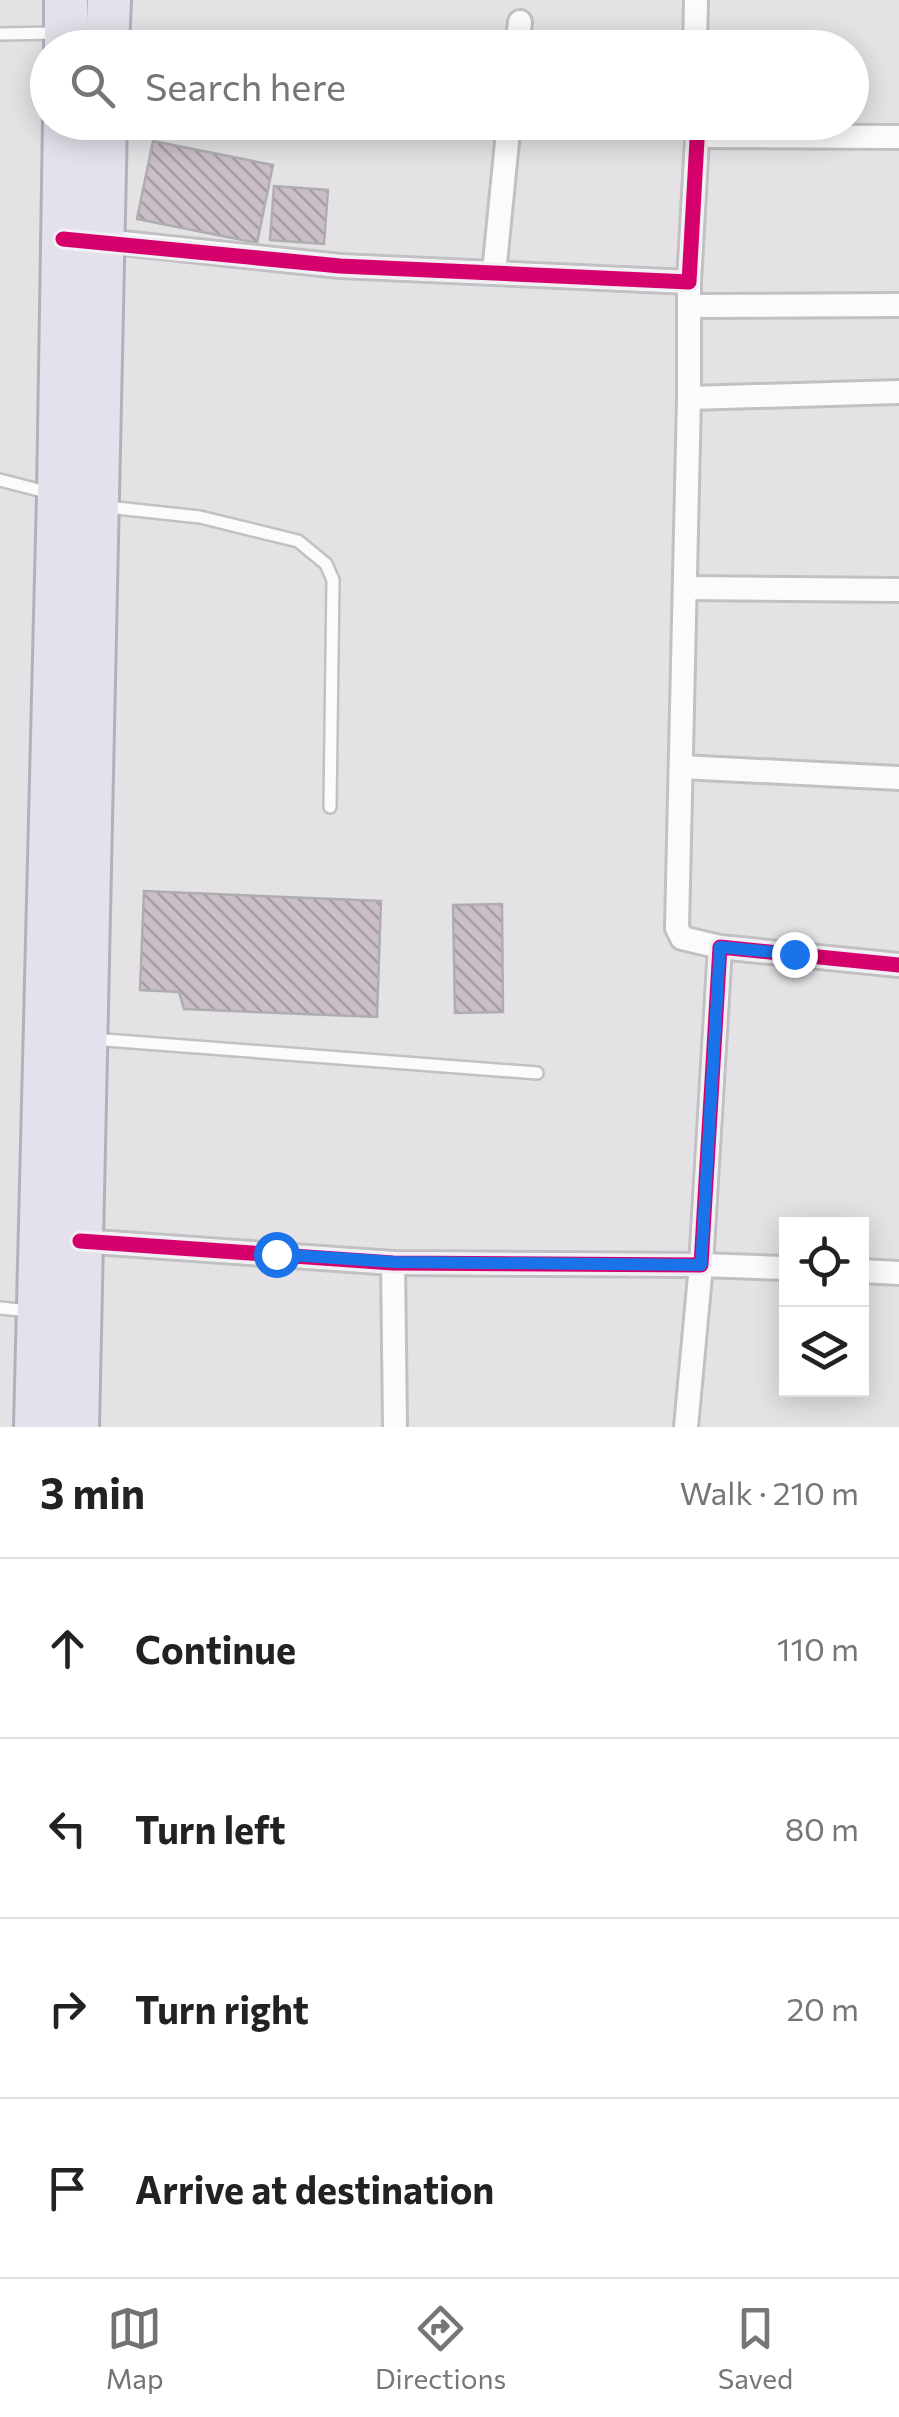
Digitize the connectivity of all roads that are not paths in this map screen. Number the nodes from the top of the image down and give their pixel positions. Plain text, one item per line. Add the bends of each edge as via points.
1 (109, 0) edge
2 (696, 0) edge
3 (520, 22) dead end
4 (66, 27) edge
5 (38, 30) edge
6 (108, 30) edge
7 (519, 30) edge
8 (695, 30) edge
9 (30, 31) edge
10 (0, 34) edge
11 (869, 136) edge
12 (899, 137) edge
13 (68, 140) edge
14 (101, 140) edge
15 (508, 140) edge
16 (697, 140) edge
17 (82, 240) junction
18 (494, 273) junction
19 (688, 294) junction
20 (899, 305) edge
21 (899, 392) edge
22 (690, 398) junction
23 (0, 480) edge
24 (78, 500) junction
25 (685, 588) junction
26 (899, 590) edge
27 (681, 767) junction
28 (899, 778) edge
29 (330, 807) dead end
30 (720, 947) junction
31 (899, 965) edge
32 (83, 1038) junction
33 (538, 1073) dead end
34 (80, 1241) junction
35 (394, 1262) junction
36 (701, 1265) junction
37 (779, 1268) edge
38 (869, 1271) edge
39 (899, 1272) edge
40 (19, 1310) edge
41 (36, 1427) edge
42 (77, 1427) edge
43 (395, 1427) edge
44 (686, 1427) edge

1 - 6 highway
2 - 8 street
3 - 7 street
4 - 5 lane
9 - 10 lane
11 - 12 street
13 - 17 highway
14 - 17 highway
15 - 18 street
16 - 19 street
17 - 18 street via 340,266
17 - 24 highway
18 - 19 street
19 - 20 street
19 - 22 street
21 - 22 street
22 - 25 street
23 - 24 lane
24 - 29 lane via 298,541 326,564 333,580
24 - 32 highway
24 - 40 highway
25 - 26 street
25 - 27 street
27 - 28 street
27 - 30 street via 677,928 682,938
30 - 31 street
30 - 36 street
32 - 33 lane
32 - 34 highway
34 - 35 street
34 - 42 highway
35 - 36 street
35 - 43 street
36 - 37 street
36 - 44 street
38 - 39 street
40 - 41 highway

